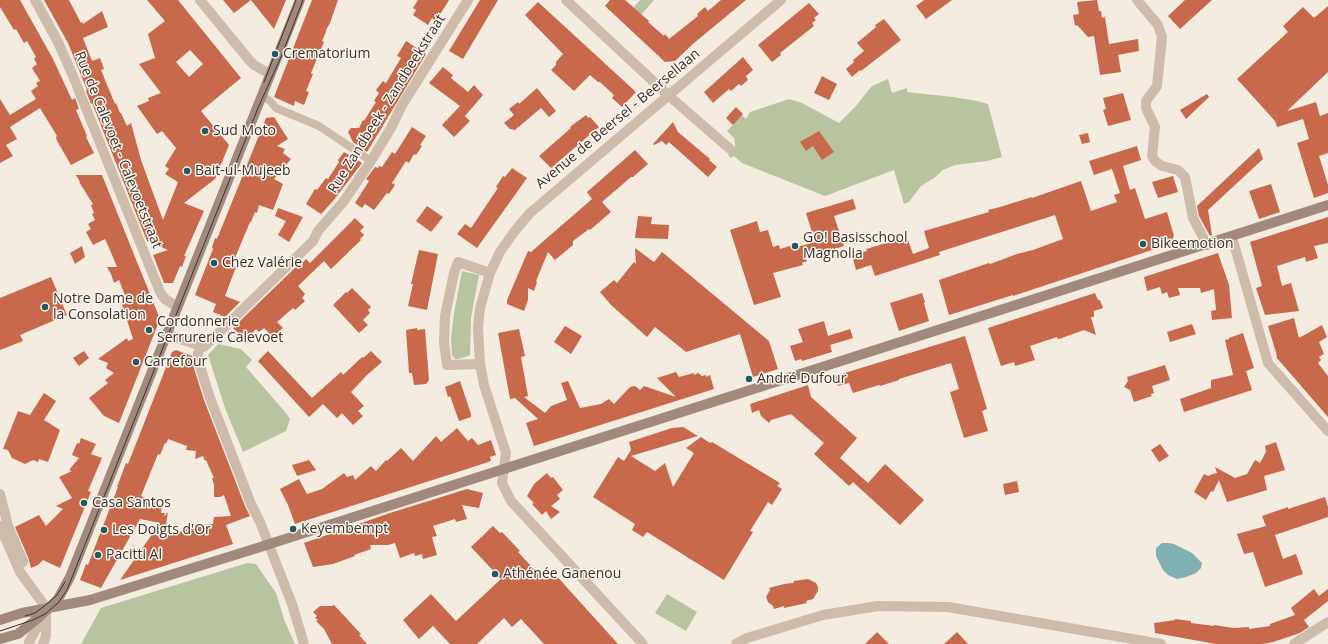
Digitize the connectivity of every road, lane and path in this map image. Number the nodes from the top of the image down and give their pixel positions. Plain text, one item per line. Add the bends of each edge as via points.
1 (35, 0) edge
2 (200, 0) edge
3 (300, 0) edge
4 (468, 0) edge
5 (566, 0) edge
6 (781, 0) edge
7 (1140, 3) edge
8 (270, 74) junction
9 (668, 95) junction
10 (267, 99) dead end
11 (730, 149) dead end
12 (371, 161) junction
13 (1328, 205) edge
14 (1232, 237) junction
15 (1207, 245) junction
16 (490, 273) junction
17 (177, 308) junction
18 (166, 334) junction
19 (198, 353) dead end
20 (480, 364) junction
21 (1328, 432) edge
22 (504, 469) junction
23 (0, 494) edge
24 (0, 526) edge
25 (268, 544) junction
26 (27, 582) junction
27 (47, 609) junction
28 (0, 620) edge
29 (1328, 622) edge
30 (18, 634) junction
31 (0, 639) edge
32 (29, 643) edge
33 (43, 644) edge
34 (304, 644) edge
35 (643, 644) edge
36 (736, 644) edge
37 (1161, 644) edge
38 (1294, 644) edge

1 - 17 street, Rue de Calevoet - Calevoetstraat via 73,76 160,292 165,300
2 - 8 street via 250,61
3 - 8 main road
4 - 12 street, Rue Zandbeek - Zandbeekstraat via 402,104
5 - 9 street
6 - 9 street, Avenue de Beersel - Beersellaan
7 - 15 street via 1158,25 1162,37 1157,86 1146,101 1146,108 1155,127 1152,156 1162,166 1178,170 1184,177 1193,218
8 - 17 main road
9 - 11 street
9 - 16 street, Avenue de Beersel - Beersellaan via 530,213 500,252
10 - 12 street via 276,108 319,126
12 - 18 street, Rue Zandbeek - Zandbeekstraat via 313,241 204,347
13 - 14 main road
14 - 15 main road
14 - 21 street via 1268,363
15 - 22 main road
16 - 20 street, Avenue de Beersel - Beersellaan via 480,308
16 - 20 street via 458,262 445,316 444,343 447,365
17 - 18 main road
18 - 27 main road via 70,577 58,599
19 - 25 street via 210,398
20 - 22 street, Avenue de Beersel - Beersellaan via 506,453
22 - 25 main road
22 - 35 street, Avenue de Beersel - Beersellaan via 502,483 511,501
23 - 26 street via 8,526 26,570
24 - 26 street
25 - 27 main road via 90,600
25 - 34 street via 292,604
26 - 27 street
27 - 28 main road
27 - 30 main road
27 - 32 street
27 - 33 street via 46,636
29 - 38 street
30 - 31 main road
30 - 32 street
36 - 37 street via 747,638 823,615 878,606 948,608

